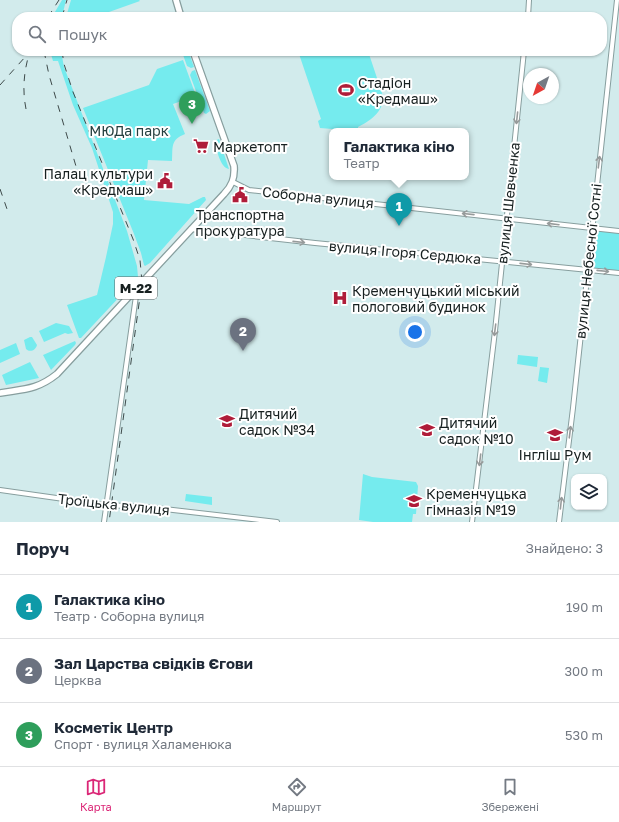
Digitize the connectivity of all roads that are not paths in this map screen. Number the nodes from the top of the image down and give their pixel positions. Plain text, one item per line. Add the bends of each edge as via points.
1 (176, 0) edge
2 (529, 0) edge
3 (617, 0) edge
4 (180, 12) edge
5 (528, 12) edge
6 (195, 56) edge
7 (523, 56) edge
8 (233, 182) junction
9 (507, 218) junction
10 (592, 228) junction
11 (191, 229) junction
12 (619, 231) edge
13 (502, 261) junction
14 (587, 270) junction
15 (619, 273) edge
16 (132, 292) junction
17 (0, 393) edge
18 (0, 490) edge
19 (106, 505) junction
20 (104, 522) edge
21 (277, 522) edge
22 (472, 522) edge
23 (559, 522) edge

1 - 4 highway
2 - 5 street
10 -> 3 street, вулиця Небесної Сотні
6 - 8 highway via 234,166
7 -> 9 street, вулиця Шевченка
9 -> 8 street, Соборна вулиця via 249,190
8 - 11 highway, М-22
10 -> 9 street, Соборна вулиця
9 - 13 street, вулиця Шевченка
10 - 12 street, Соборна вулиця
10 - 14 street, вулиця Небесної Сотні
11 -> 13 street, вулиця Ігоря Сердюка
11 - 16 highway, М-22
13 -> 14 street, вулиця Ігоря Сердюка
13 -> 22 street, вулиця Шевченка
14 -> 15 street, вулиця Ігоря Сердюка
23 -> 14 street, вулиця Небесної Сотні
16 - 17 highway, М-22 via 46,383
16 - 19 street via 136,296
18 - 19 street, Троїцька вулиця
19 - 20 street
19 - 21 street, Троїцька вулиця via 147,507

